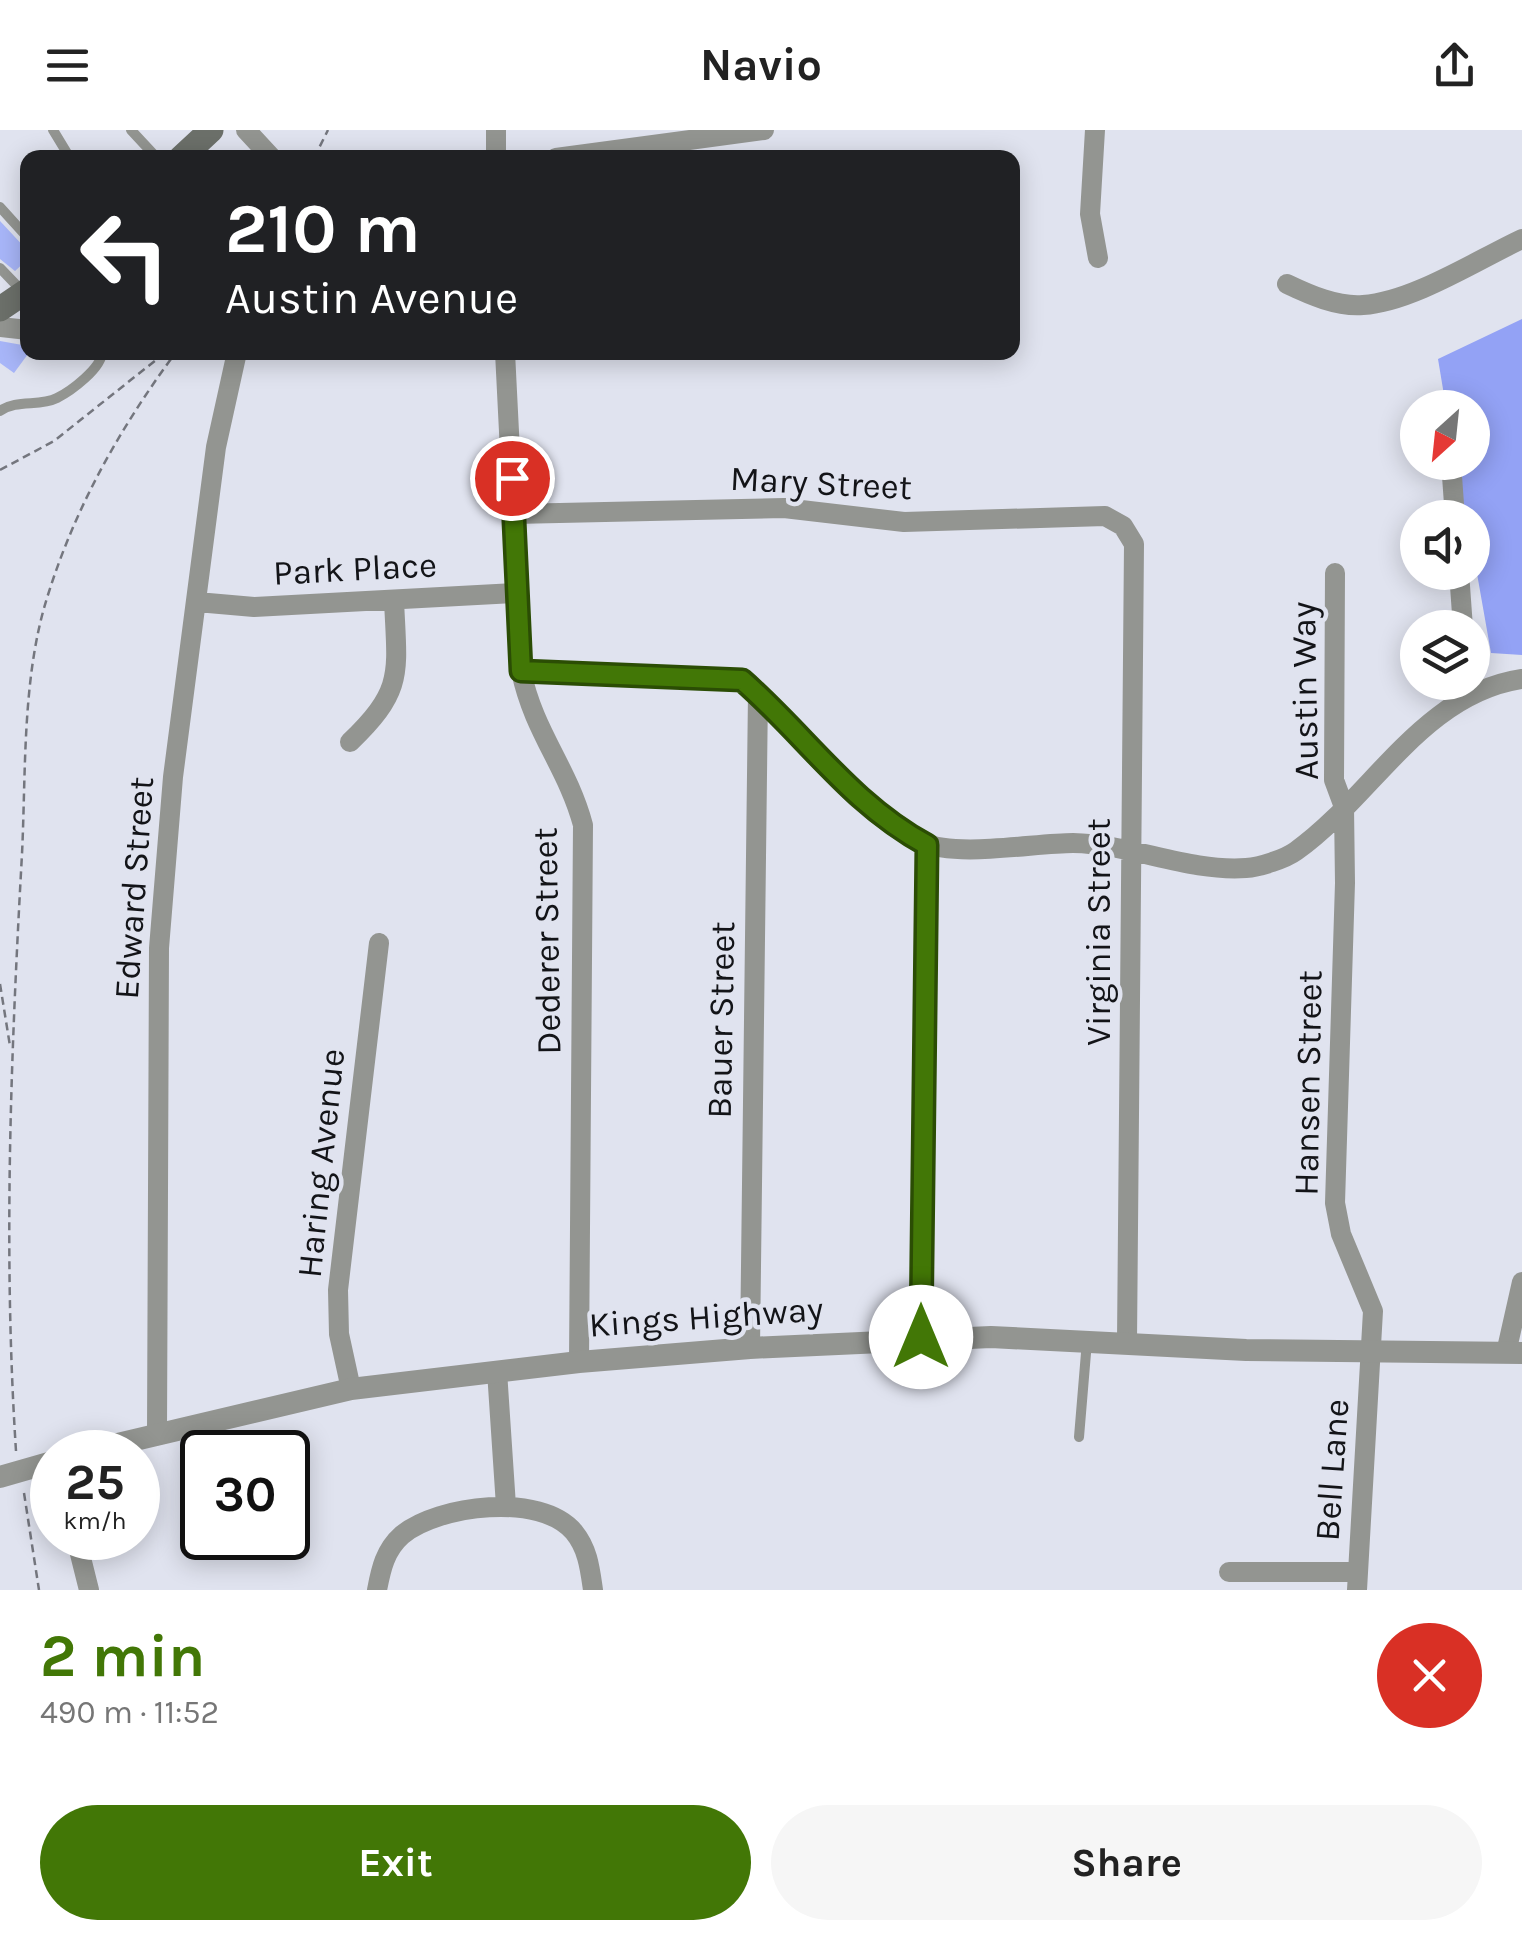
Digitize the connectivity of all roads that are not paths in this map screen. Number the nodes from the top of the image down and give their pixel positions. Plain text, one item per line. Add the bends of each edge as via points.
1 (131, 130) edge
2 (211, 130) edge
3 (246, 130) edge
4 (764, 130) edge
5 (1095, 130) edge
6 (707, 133) edge
7 (150, 150) edge
8 (190, 150) edge
9 (265, 150) edge
10 (604, 150) edge
11 (0, 207) edge
12 (20, 229) edge
13 (1522, 238) edge
14 (1098, 258) dead end
15 (0, 268) edge
16 (1288, 284) dead end
17 (20, 286) edge
18 (100, 360) edge
19 (235, 360) edge
20 (505, 360) edge
21 (0, 411) edge
22 (514, 514) junction
23 (1123, 526) joint
24 (1335, 573) dead end
25 (515, 592) junction
26 (394, 600) junction
27 (197, 602) junction
28 (521, 671) junction
29 (1522, 679) edge
30 (1490, 684) edge
31 (758, 694) junction
32 (1454, 700) edge
33 (350, 742) dead end
34 (1344, 807) junction
35 (927, 845) junction
36 (1130, 853) junction
37 (379, 942) dead end
38 (1522, 1282) edge
39 (921, 1337) junction
40 (1087, 1340) junction
41 (1127, 1342) junction
42 (750, 1348) junction
43 (1372, 1353) junction
44 (1514, 1353) edge
45 (579, 1362) junction
46 (497, 1371) junction
47 (351, 1389) junction
48 (157, 1430) edge
49 (160, 1432) edge
50 (1078, 1437) dead end
51 (506, 1506) junction
52 (82, 1560) edge
53 (1229, 1572) dead end
54 (1357, 1581) edge
55 (90, 1590) edge
56 (377, 1590) edge
57 (593, 1590) edge

1 - 7 lane
2 - 8 main road
3 - 9 street
4 - 6 street
5 - 14 street via 1090,214
6 - 10 street
11 - 12 lane
13 - 16 street via 1398,297 1362,305
15 - 17 lane
18 - 21 lane via 55,400
19 - 27 street, Edward Street via 216,447
20 - 22 street, Dederer Street
22 - 23 street, Mary Street via 784,508 904,522 1104,516
22 - 25 street, Dederer Street
23 - 36 street, Virginia Street via 1134,544
24 - 34 street, Austin Way via 1334,780
25 - 26 street, Park Place
25 - 28 street, Dederer Street
26 - 27 street, Park Place
26 - 33 street via 392,692
27 - 48 street, Edward Street via 172,777 159,948
28 - 31 street via 721,676 742,680
28 - 45 street, Dederer Street via 530,713 571,782 583,825
29 - 30 street
31 - 35 street via 831,774
31 - 42 street, Bauer Street
32 - 34 street
34 - 36 street via 1294,853 1250,868
34 - 43 street, Hansen Street via 1335,1203 1340,1234 1373,1311
35 - 36 street via 1078,843
35 - 39 street
36 - 41 street, Virginia Street
37 - 47 street, Haring Avenue via 338,1290
38 - 44 street
39 - 40 street, Kings Highway
39 - 42 street, Kings Highway
40 - 41 street, Kings Highway
40 - 50 lane
41 - 43 street, Kings Highway
42 - 45 street, Kings Highway
43 - 44 street, Kings Highway
43 - 54 street, Bell Lane
45 - 46 street, Kings Highway
46 - 47 street, Kings Highway
46 - 51 street
47 - 49 street, Kings Highway
51 - 56 street via 428,1520 401,1536 382,1561
51 - 57 street via 533,1507 574,1532 588,1554
52 - 55 street
53 - 54 street

